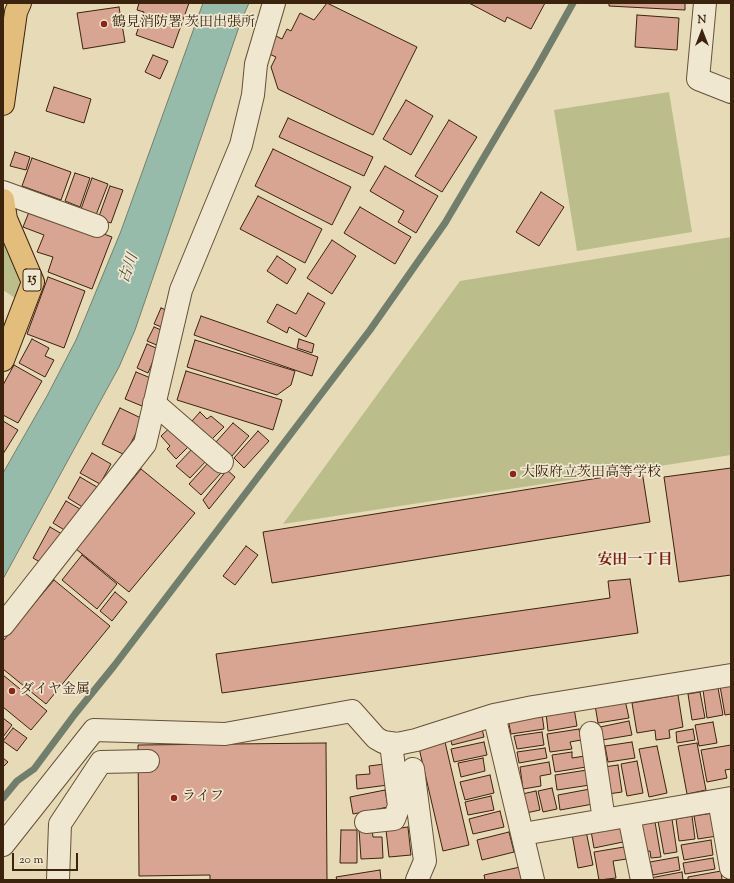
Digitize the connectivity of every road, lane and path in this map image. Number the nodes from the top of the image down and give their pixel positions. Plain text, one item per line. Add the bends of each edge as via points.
1 (20, 3) edge
2 (274, 3) edge
3 (705, 3) edge
4 (731, 92) edge
5 (3, 104) edge
6 (3, 192) edge
7 (3, 200) edge
8 (98, 226) dead end
9 (3, 360) edge
10 (154, 403) junction
11 (222, 462) dead end
12 (3, 625) edge
13 (731, 675) edge
14 (494, 715) junction
15 (591, 733) dead end
16 (391, 744) junction
17 (148, 761) dead end
18 (413, 769) dead end
19 (725, 799) edge
20 (629, 816) junction
21 (604, 820) junction
22 (366, 822) dead end
23 (523, 834) junction
24 (3, 845) edge
25 (731, 868) edge
26 (58, 880) edge
27 (417, 880) edge
28 (533, 880) edge
29 (642, 880) edge

1 - 5 main road via 16,12
2 - 10 street via 256,64 253,95 241,145 181,290
3 - 4 street via 698,79
6 - 8 street
7 - 9 main road, 15 via 6,219 33,282
10 - 11 street
10 - 12 street via 145,444
13 - 14 street
14 - 16 street via 416,740
14 - 23 street
15 - 21 street
16 - 22 street via 399,806 394,819
16 - 24 street via 376,738 352,711 225,734 94,730
17 - 26 street via 101,762 60,824
18 - 27 street via 425,861
19 - 20 street
19 - 25 street
20 - 21 street
20 - 29 street
21 - 23 street
23 - 28 street

